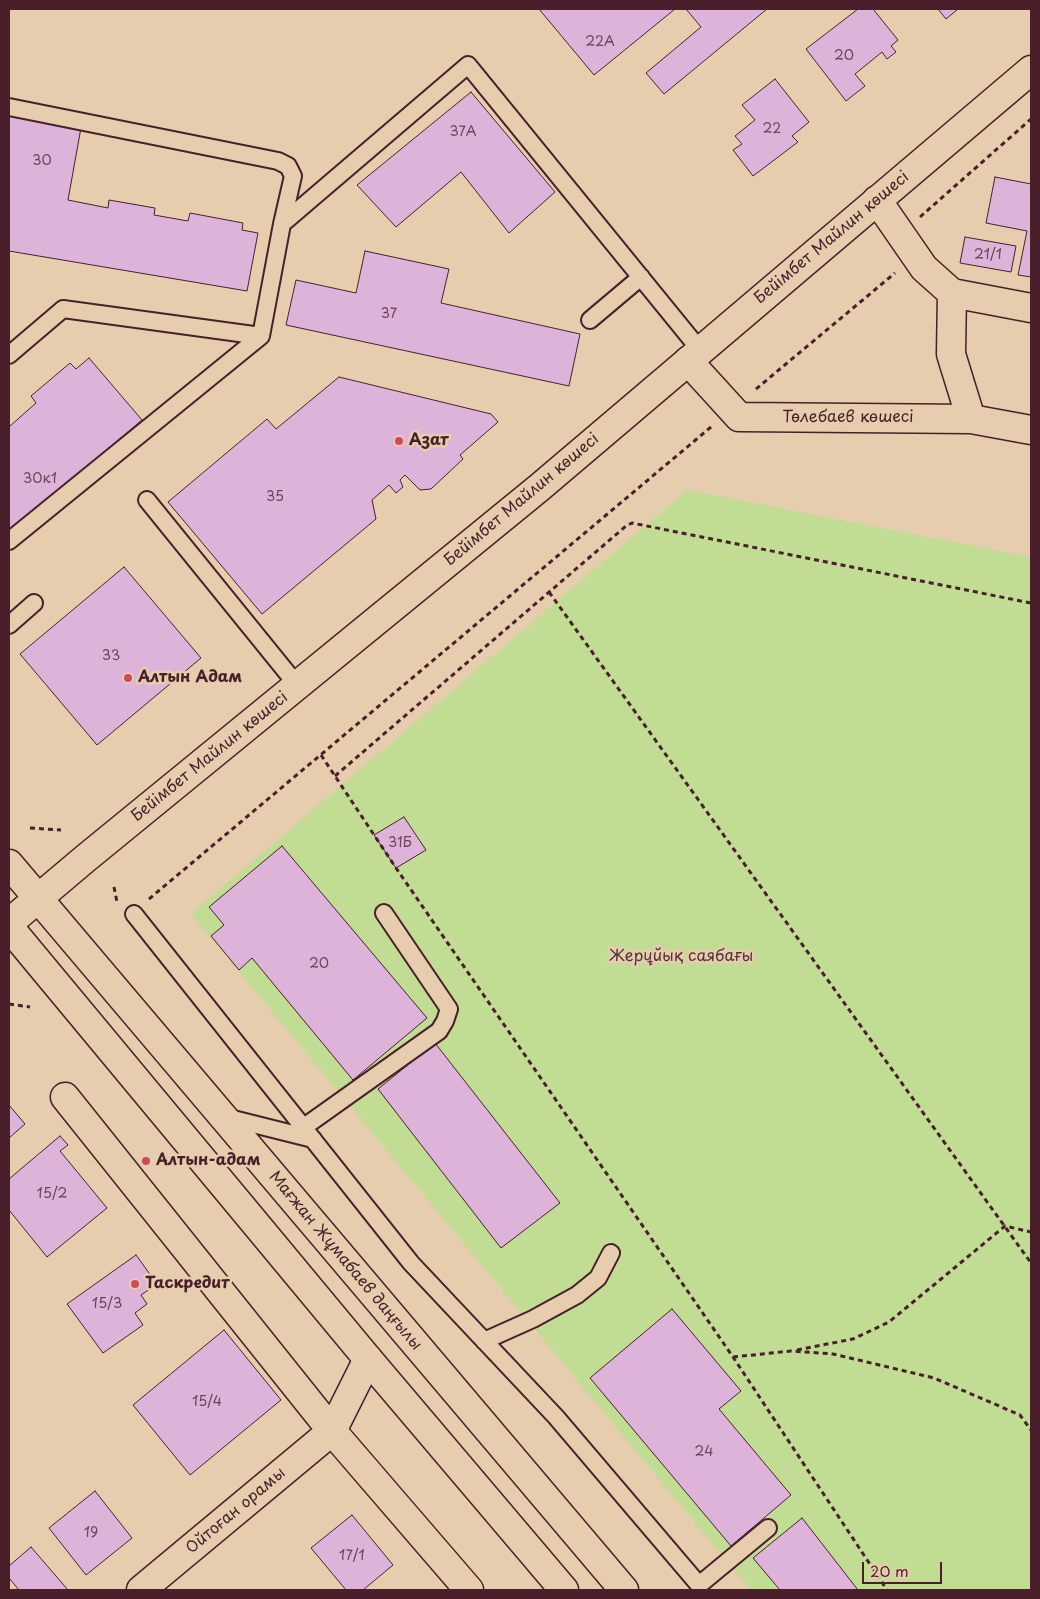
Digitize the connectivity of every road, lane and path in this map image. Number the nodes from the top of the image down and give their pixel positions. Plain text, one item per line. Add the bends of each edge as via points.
1 (1031, 70) edge
2 (9, 107) edge
3 (1031, 119) edge
4 (877, 200) junction
5 (282, 224) junction
6 (908, 244) junction
7 (641, 277) junction
8 (952, 293) junction
9 (1031, 308) edge
10 (590, 320) dead end
11 (262, 336) junction
12 (9, 355) edge
13 (694, 355) junction
14 (732, 409) junction
15 (971, 418) junction
16 (1031, 430) edge
17 (147, 500) dead end
18 (9, 541) edge
19 (549, 592) junction
20 (34, 603) dead end
21 (1031, 603) edge
22 (9, 624) edge
23 (297, 685) junction
24 (321, 755) junction
25 (335, 776) junction
26 (30, 828) dead end
27 (61, 830) dead end
28 (9, 864) edge
29 (38, 898) junction
30 (384, 913) dead end
31 (134, 914) joint
32 (9, 925) edge
33 (9, 1004) edge
34 (30, 1007) dead end
35 (65, 1097) dead end
36 (223, 1116) junction
37 (308, 1133) junction
38 (1005, 1226) junction
39 (1031, 1232) edge
40 (611, 1253) dead end
41 (1031, 1263) edge
42 (484, 1341) junction
43 (791, 1351) junction
44 (733, 1357) junction
45 (368, 1359) junction
46 (1031, 1430) edge
47 (332, 1431) junction
48 (768, 1528) dead end
49 (700, 1588) edge
50 (141, 1590) edge
51 (469, 1590) edge
52 (564, 1590) edge
53 (624, 1590) edge
54 (888, 1590) edge

1 - 4 street, Бейімбет Майлин көшесі
2 - 5 lane via 278,161 288,166 293,176
3 - 6 path
4 - 6 street
4 - 13 street, Бейімбет Майлин көшесі
5 - 7 lane via 468,65
5 - 11 lane
6 - 8 street via 924,268
6 - 14 path via 904,266
7 - 10 lane
7 - 13 lane
8 - 9 street
8 - 15 street via 950,354
11 - 12 lane via 63,309
11 - 18 lane
13 - 14 street, Төлебаев көшесі
13 - 23 street, Бейімбет Майлин көшесі via 540,487
14 - 15 street, Төлебаев көшесі via 739,417
14 - 24 path
15 - 16 street, Төлебаев көшесі
17 - 23 lane
19 - 21 path via 632,523
19 - 25 path
19 - 38 path
20 - 22 lane
23 - 29 street, Бейімбет Майлин көшесі
24 - 25 path
24 - 31 path
25 - 44 path
26 - 27 path
28 - 29 street, Мағжан Жұмабаев даңғылы
29 - 32 street, Бейімбет Майлин көшесі
29 - 36 street, Мағжан Жұмабаев даңғылы
30 - 37 lane via 449,1009 445,1021 439,1031
31 - 37 lane
32 - 45 street
33 - 34 path
35 - 47 street
36 - 37 lane
36 - 53 street, Мағжан Жұмабаев даңғылы
37 - 42 lane via 411,1263
38 - 39 path
38 - 41 path
38 - 43 path via 889,1322 853,1339
40 - 42 lane via 598,1278 577,1295 533,1320
42 - 49 lane via 556,1417
43 - 44 path
43 - 46 path via 833,1354 934,1378 1020,1415
44 - 54 path
45 - 47 street
45 - 52 street
47 - 50 street, Ойтоған орамы
47 - 51 street
48 - 49 lane

